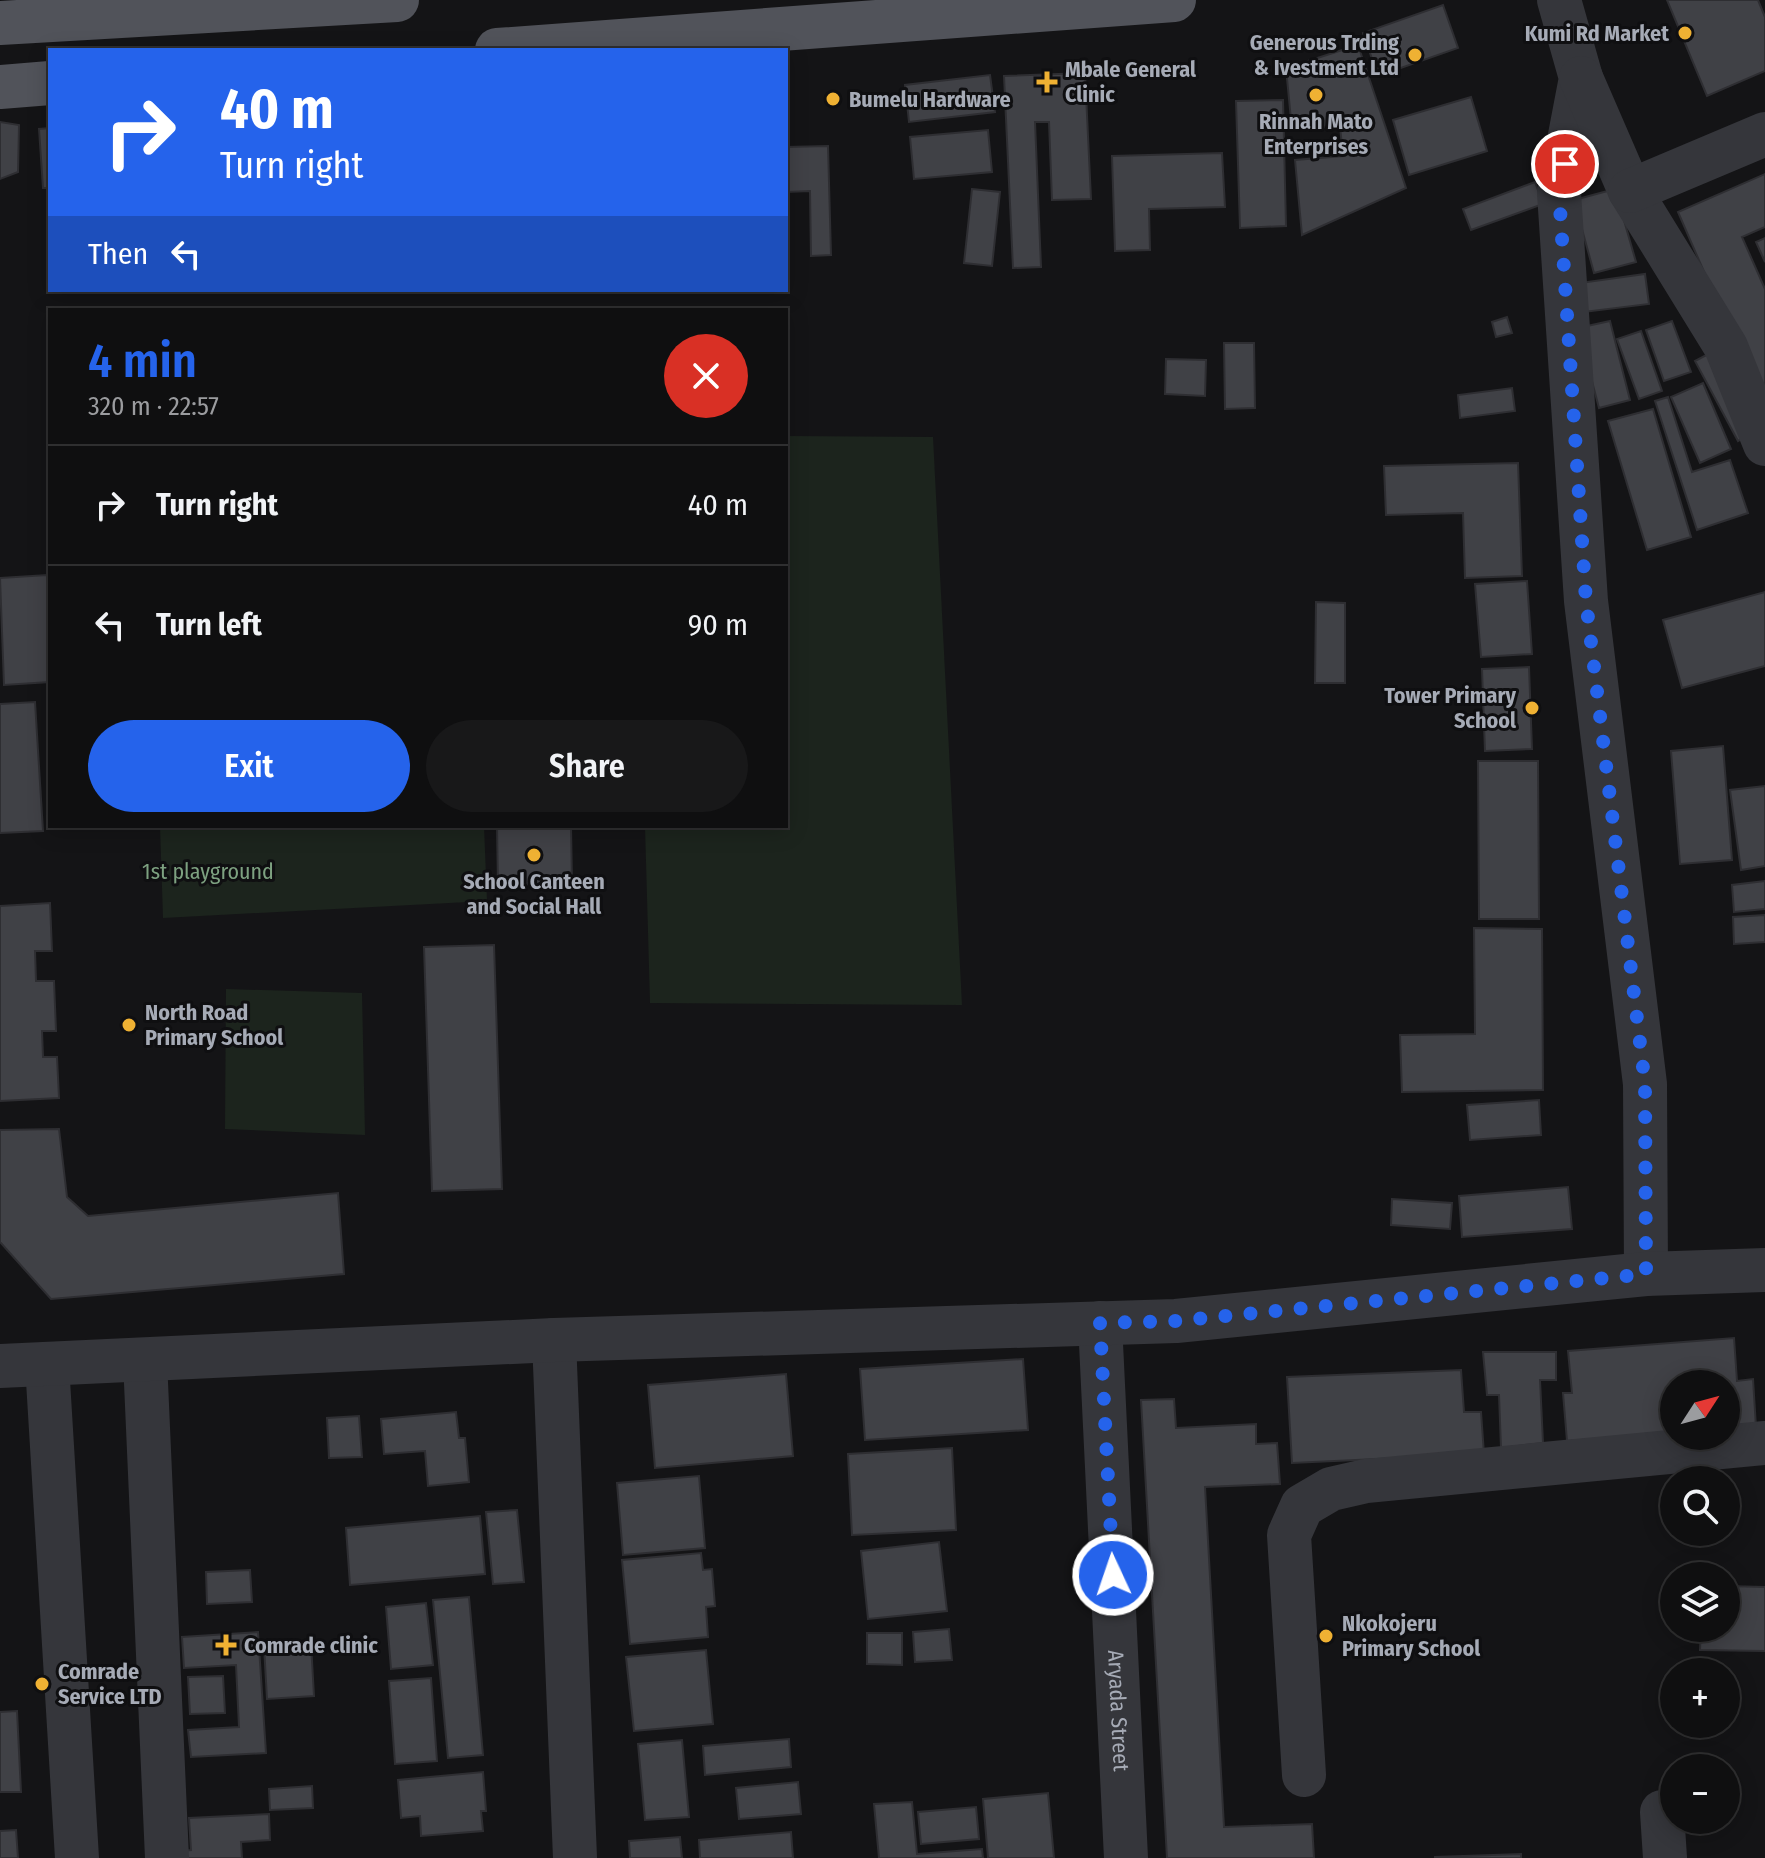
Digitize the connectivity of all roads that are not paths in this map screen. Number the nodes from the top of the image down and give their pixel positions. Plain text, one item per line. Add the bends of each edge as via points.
1 (397, 0) edge
2 (1174, 0) edge
3 (1559, 0) edge
4 (0, 23) edge
5 (524, 48) edge
6 (1581, 78) junction
7 (48, 83) edge
8 (0, 87) edge
9 (1765, 134) edge
10 (1630, 191) junction
11 (1765, 444) edge
12 (1765, 1270) edge
13 (1646, 1274) junction
14 (1100, 1323) junction
15 (554, 1340) junction
16 (145, 1360) junction
17 (47, 1364) junction
18 (0, 1366) edge
19 (1765, 1443) edge
20 (1304, 1775) dead end
21 (1663, 1834) edge
22 (77, 1858) edge
23 (167, 1858) edge
24 (575, 1858) edge
25 (1126, 1858) edge
26 (1665, 1858) edge

1 - 4 main road
2 - 5 main road
3 - 6 street
6 - 10 street
6 - 13 street via 1559,193 1586,601 1645,1084
7 - 8 main road
9 - 10 street
10 - 11 street via 1726,347
12 - 13 street
13 - 14 street via 1176,1321
14 - 15 street
14 - 25 street, Aryada Street
15 - 16 street
15 - 24 street
16 - 17 street
16 - 23 street
17 - 18 street
17 - 22 street
19 - 20 street via 1366,1481 1331,1489 1302,1506 1289,1535
21 - 26 street

